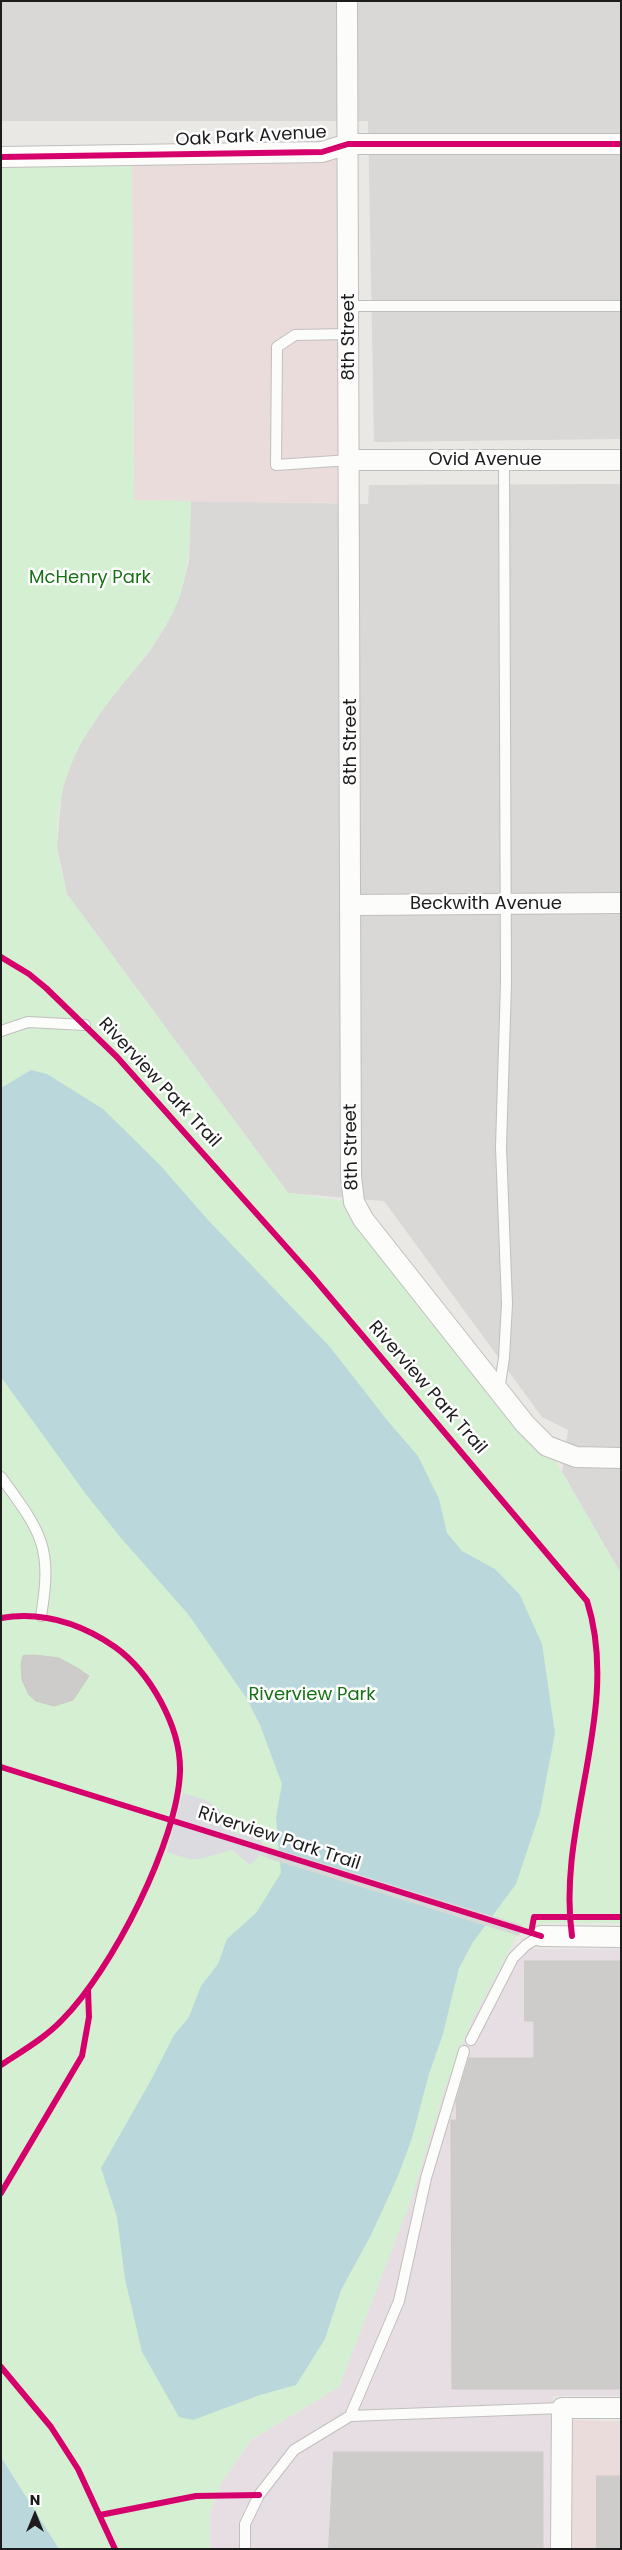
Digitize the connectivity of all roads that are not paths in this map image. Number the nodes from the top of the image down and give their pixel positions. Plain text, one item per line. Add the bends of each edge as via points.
1 (347, 1) edge
2 (348, 144) junction
3 (621, 144) edge
4 (1, 157) edge
5 (349, 306) junction
6 (621, 306) edge
7 (349, 334) junction
8 (350, 460) junction
9 (504, 460) junction
10 (621, 460) edge
11 (621, 903) edge
12 (505, 904) junction
13 (351, 905) junction
14 (85, 1025) dead end
15 (1, 1031) edge
16 (499, 1391) junction
17 (621, 1458) edge
18 (1, 1477) edge
19 (41, 1616) dead end
20 (541, 1936) joint
21 (621, 1937) edge
22 (471, 2040) dead end
23 (464, 2051) dead end
24 (562, 2408) junction
25 (621, 2408) edge
26 (350, 2416) junction
27 (245, 2549) edge
28 (561, 2549) edge

1 - 2 street, 8th Street
2 - 3 street, Oak Park Avenue
2 - 4 street, Oak Park Avenue via 322,152
2 - 5 street, 8th Street
5 - 6 lane
5 - 7 street, 8th Street
7 - 8 street, 8th Street
7 - 8 lane via 295,335 277,347 276,465
8 - 9 street, Ovid Avenue
8 - 13 street, 8th Street
9 - 10 street, Ovid Avenue
9 - 12 lane
11 - 12 street, Beckwith Avenue
12 - 13 street, Beckwith Avenue
12 - 16 lane via 502,1147 507,1304
13 - 16 street, 8th Street via 351,1177 354,1202 363,1219
14 - 15 lane via 28,1022
16 - 17 street, 8th Street via 547,1446 576,1458
18 - 19 lane via 42,1540 46,1588
20 - 21 street
20 - 22 lane via 513,1958
23 - 26 lane via 426,2178 399,2301
24 - 25 street
24 - 26 lane
24 - 28 street
26 - 27 lane via 294,2450 259,2495 245,2524

